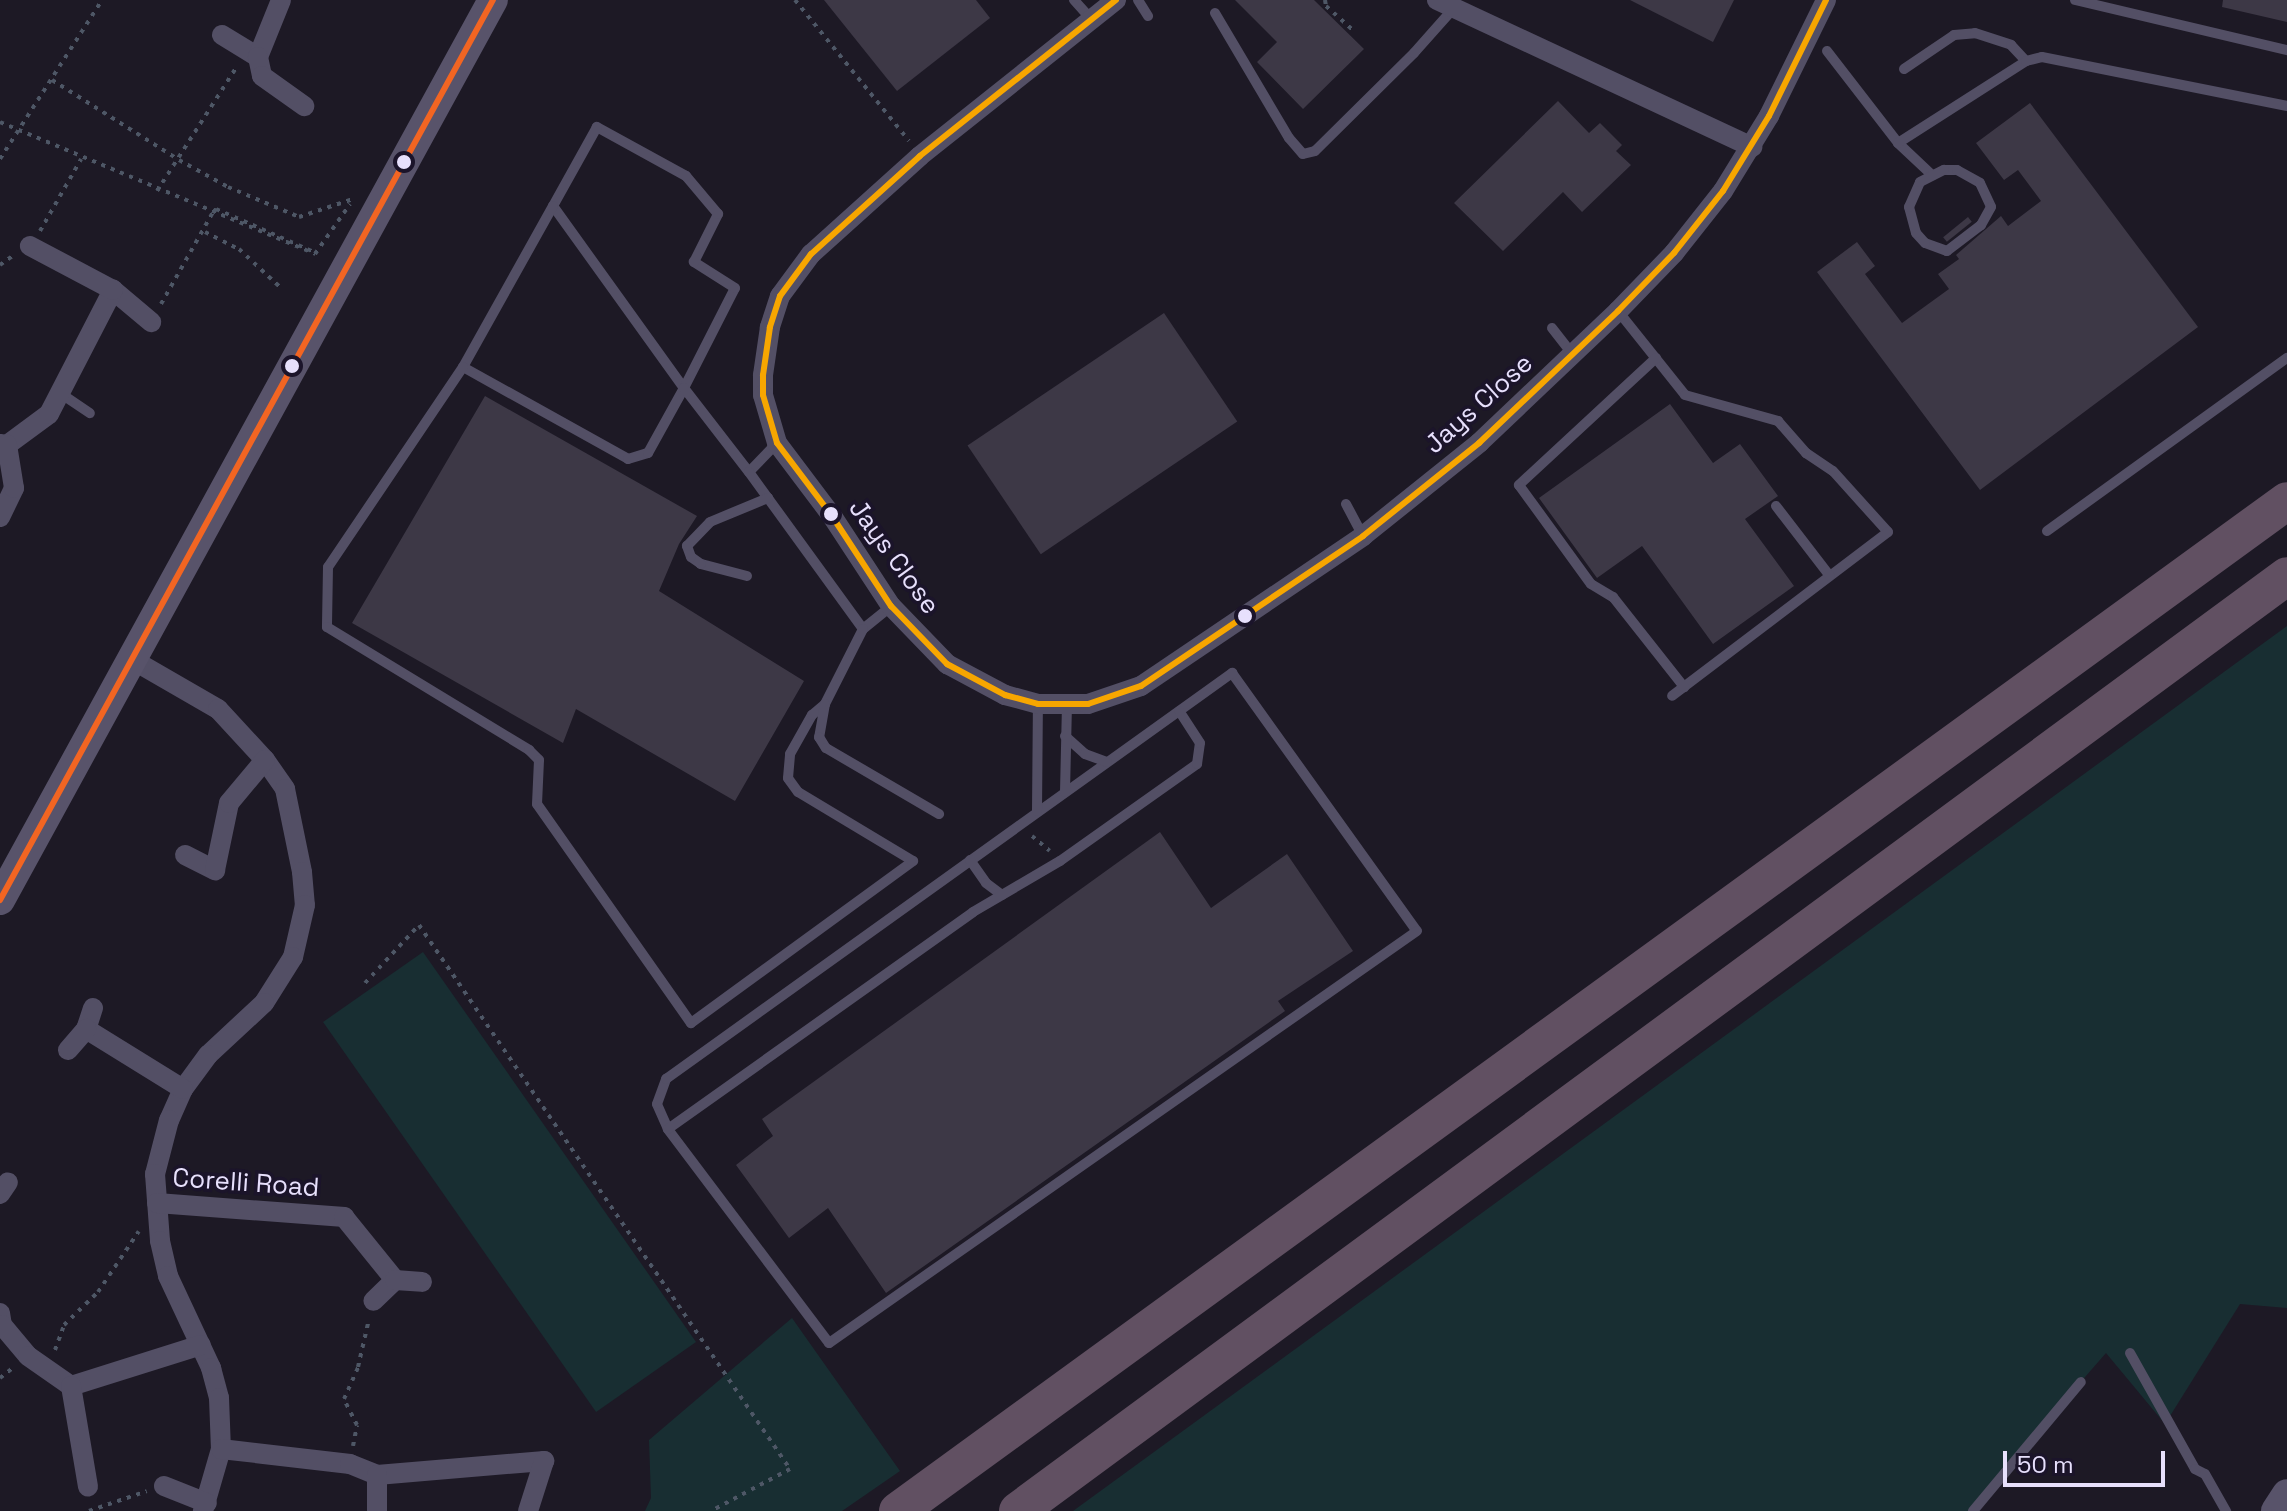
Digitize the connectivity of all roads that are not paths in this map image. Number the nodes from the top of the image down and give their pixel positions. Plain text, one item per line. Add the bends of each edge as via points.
1 (281, 0) edge
2 (493, 0) edge
3 (1074, 0) edge
4 (1116, 0) edge
5 (1138, 0) edge
6 (1826, 0) edge
7 (2079, 0) edge
8 (1445, 4) edge
9 (1215, 13) dead end
10 (1148, 16) dead end
11 (1091, 19) junction
12 (222, 35) dead end
13 (2287, 50) edge
14 (1827, 51) dead end
15 (252, 55) junction
16 (2026, 61) junction
17 (1904, 69) dead end
18 (304, 106) dead end
19 (2287, 106) edge
20 (1898, 143) junction
21 (1752, 147) junction
22 (1931, 174) junction
23 (553, 206) junction
24 (30, 246) road end
25 (113, 290) junction
26 (1618, 311) junction
27 (151, 322) road end
28 (1552, 328) dead end
29 (1572, 354) junction
30 (1656, 358) junction
31 (2287, 358) edge
32 (463, 367) junction
33 (684, 388) junction
34 (60, 393) junction
35 (90, 413) dead end
36 (777, 443) junction
37 (4, 444) edge
38 (749, 472) junction
39 (768, 498) junction
40 (2287, 501) edge
41 (1346, 504) dead end
42 (1776, 506) dead end
43 (0, 517) edge
44 (2047, 531) dead end
45 (1363, 536) junction
46 (747, 576) dead end
47 (1830, 576) junction
48 (2287, 576) edge
49 (891, 606) junction
50 (863, 629) junction
51 (133, 660) junction
52 (1684, 687) junction
53 (1672, 696) dead end
54 (825, 704) junction
55 (1038, 704) junction
56 (1067, 705) junction
57 (1179, 711) junction
58 (1065, 736) junction
59 (265, 760) junction
60 (1107, 762) junction
61 (1065, 792) junction
62 (1037, 811) junction
63 (939, 814) dead end
64 (185, 855) dead end
65 (970, 860) junction
66 (1002, 895) junction
67 (0, 900) edge
68 (93, 1008) dead end
69 (86, 1029) junction
70 (68, 1050) dead end
71 (183, 1089) junction
72 (668, 1129) junction
73 (157, 1203) junction
74 (395, 1280) junction
75 (422, 1282) dead end
76 (373, 1301) road end
77 (0, 1313) edge
78 (201, 1345) junction
79 (2130, 1353) dead end
80 (2081, 1382) dead end
81 (71, 1386) junction
82 (221, 1449) junction
83 (377, 1475) junction
84 (164, 1486) road end
85 (88, 1487) dead end
86 (2287, 1494) edge
87 (205, 1507) edge
88 (377, 1511) edge
89 (528, 1511) edge
90 (898, 1511) edge
91 (1018, 1511) edge
92 (1973, 1511) edge
93 (2226, 1511) edge
94 (2276, 1511) edge

1 - 15 street
2 - 51 street
3 - 11 lane
4 - 11 street, Jays Close
5 - 10 lane
6 - 21 street, Jays Close
7 - 13 lane
8 - 9 lane via 1414,53 1315,151 1303,154
8 - 21 street
11 - 36 street, Jays Close via 920,156 795,272 770,327 763,375 763,395
12 - 15 street
14 - 20 lane
15 - 18 street via 262,76
16 - 17 lane via 2011,45 1975,33 1954,35
16 - 19 lane via 2057,59
16 - 20 lane
20 - 22 lane
21 - 26 street, Jays Close via 1674,253
22 - 22 lane via 1957,170 1970,175 1991,207 1981,225 1947,251 1925,243 1910,220 1913,193
23 - 32 lane
23 - 33 lane
23 - 33 lane via 597,127 686,176 718,214 694,262 735,288
24 - 25 street
25 - 27 street
25 - 34 street
26 - 29 street, Jays Close
26 - 30 lane
28 - 29 lane
29 - 45 street, Jays Close via 1479,443
30 - 47 lane via 1685,395 1778,421 1888,532
30 - 52 lane via 1519,485 1591,584 1613,597
31 - 44 lane
32 - 33 lane via 628,459 648,453
32 - 54 lane via 328,567 327,627 539,760 537,804 691,1023 913,861 798,792 788,778 790,754 812,715
33 - 38 lane
34 - 35 lane
34 - 37 street via 49,414
36 - 38 lane
36 - 49 street, Jays Close
37 - 43 street via 14,488
38 - 39 lane
39 - 46 lane via 710,522 687,546 701,564
39 - 50 lane
40 - 90 highway
41 - 45 lane
42 - 47 lane
45 - 56 street, Jays Close via 1141,686 1112,699
47 - 52 lane
48 - 91 highway
49 - 50 lane
49 - 55 street, Jays Close via 947,664 1005,695
50 - 54 lane
51 - 59 street via 218,709
51 - 67 street
52 - 53 lane
54 - 63 lane via 819,737 826,748
55 - 56 street, Jays Close
55 - 62 lane
56 - 58 lane
57 - 60 lane
57 - 66 lane via 1200,743 1197,764 1060,861
57 - 72 lane via 1232,673 1417,931 829,1343
58 - 60 lane via 1085,754
58 - 61 lane
59 - 64 street via 229,803 215,870
59 - 71 street via 285,789 295,834 305,905 301,932 288,968 264,1003 208,1055
60 - 61 lane
61 - 62 lane
62 - 65 lane
65 - 66 lane
65 - 72 lane via 666,1079 657,1104
66 - 72 lane
68 - 69 street
69 - 70 street
69 - 71 street
71 - 73 street via 155,1174
73 - 74 street, Corelli Road via 344,1217
73 - 78 street via 168,1276
74 - 75 street
74 - 76 street
77 - 81 street via 2,1325 28,1356
78 - 81 street
78 - 82 street via 219,1398
79 - 93 lane via 2195,1469 2205,1474
80 - 92 lane
81 - 85 street
82 - 83 street via 350,1464
82 - 87 street
83 - 88 street
83 - 89 street via 544,1461
84 - 87 street
86 - 94 street

